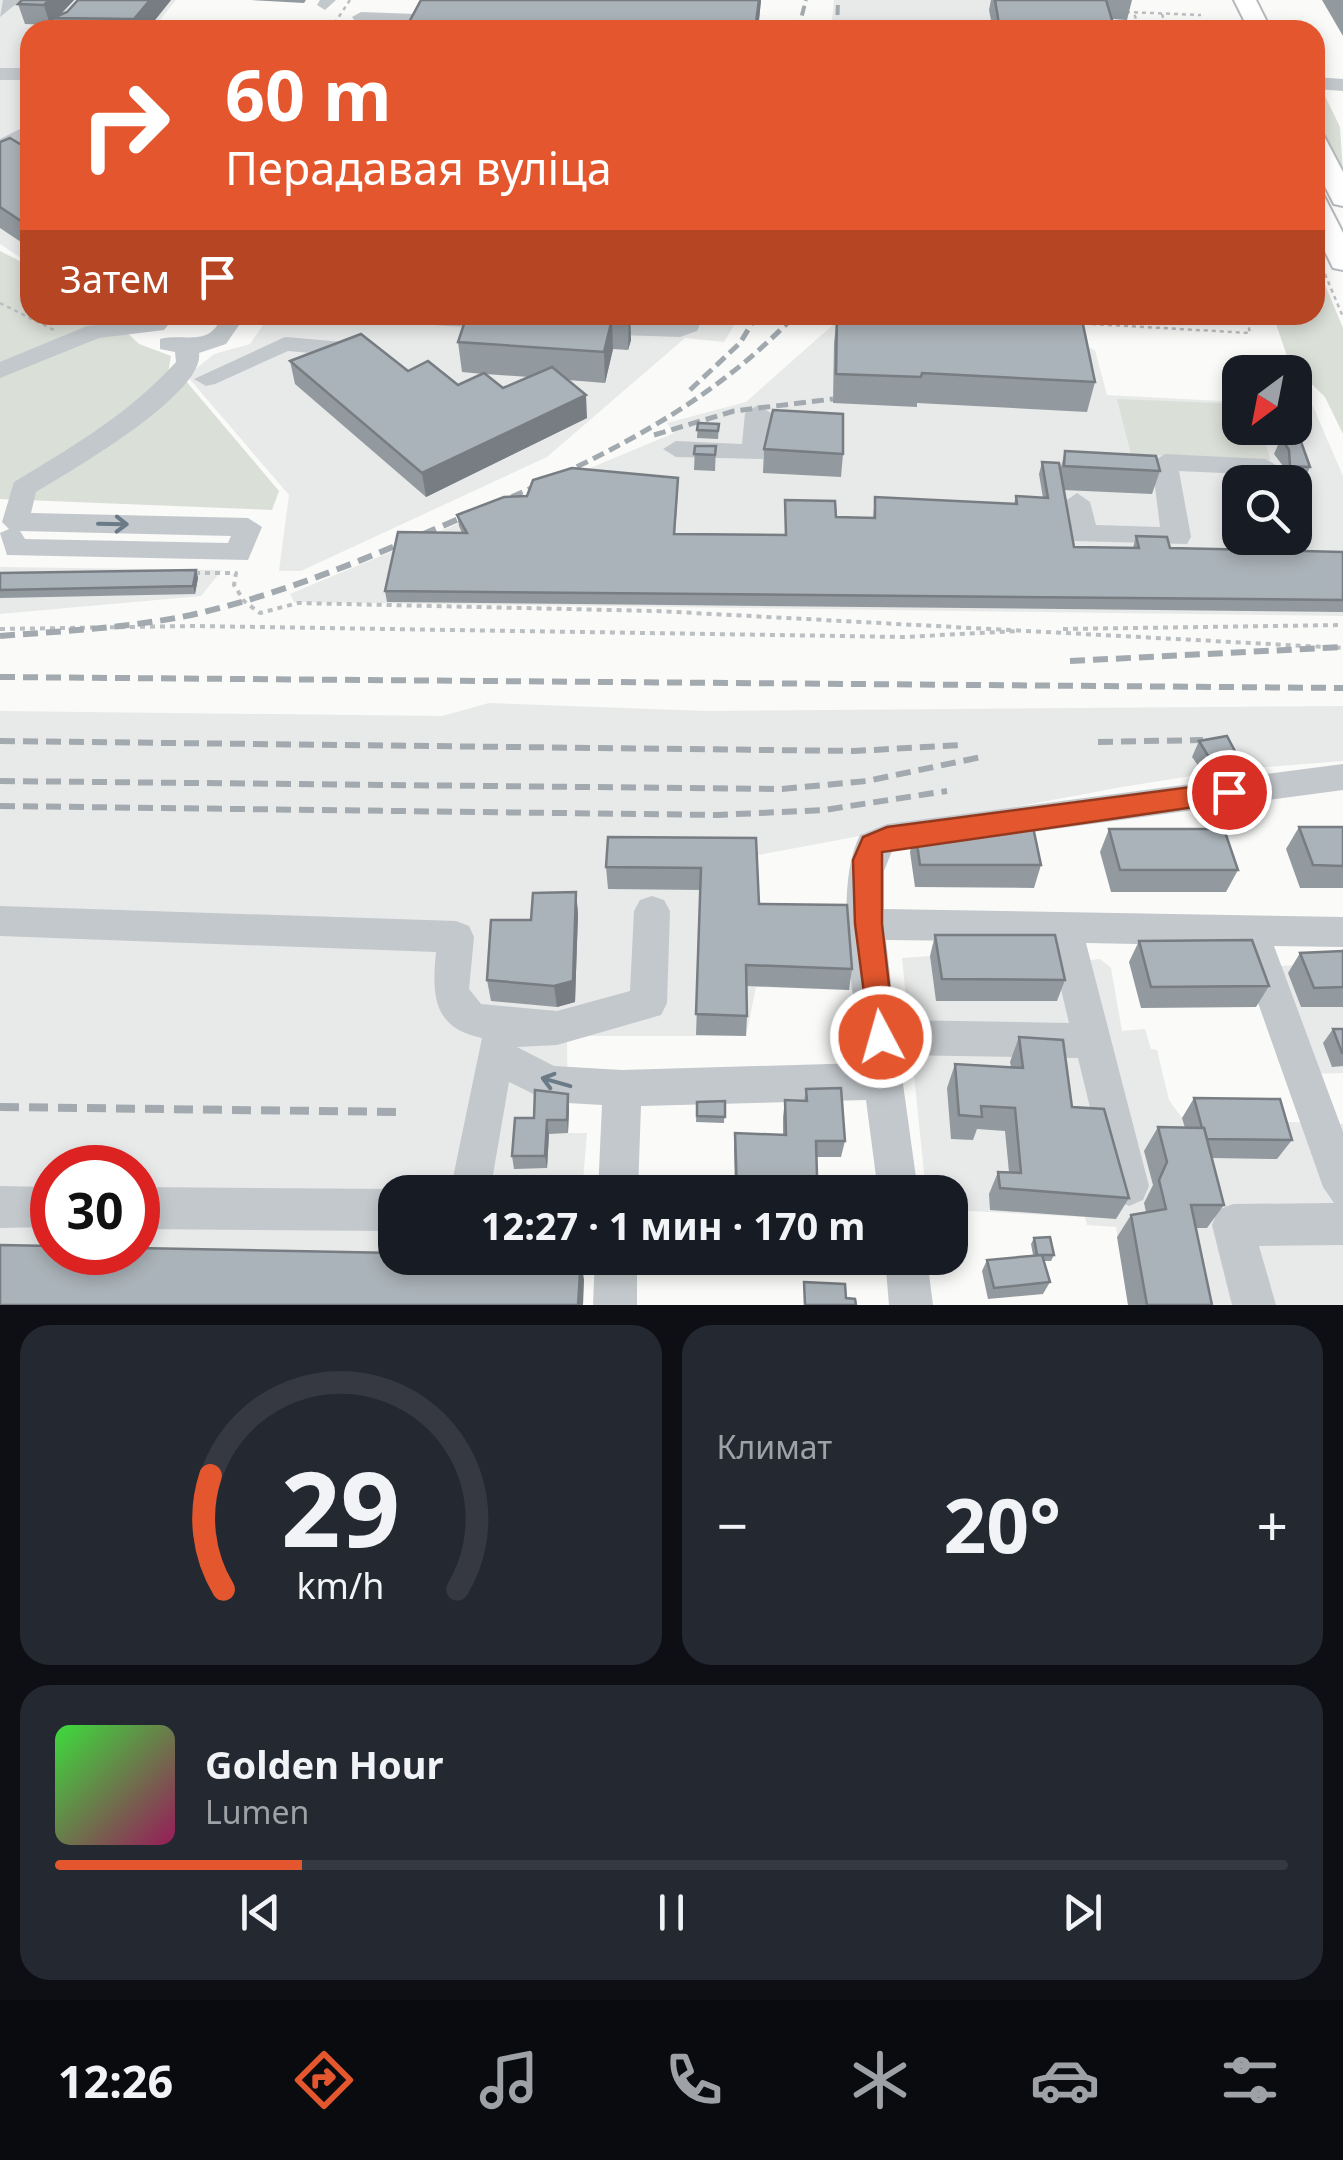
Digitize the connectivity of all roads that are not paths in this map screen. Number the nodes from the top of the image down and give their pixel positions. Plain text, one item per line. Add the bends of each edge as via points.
1 (14, 0) edge
2 (0, 12) edge
3 (1325, 161) edge
4 (1343, 198) edge
5 (1325, 239) edge
6 (1332, 265) edge
7 (130, 325) edge
8 (159, 325) edge
9 (230, 325) edge
10 (689, 325) edge
11 (570, 326) edge
12 (186, 348) junction
13 (344, 350) edge
14 (0, 371) edge
15 (206, 379) dead end
16 (758, 414) dead end
17 (676, 449) dead end
18 (1226, 465) edge
19 (1077, 502) dead end
20 (7, 532) edge
21 (1343, 777) edge
22 (652, 911) dead end
23 (0, 921) edge
24 (868, 924) junction
25 (1064, 928) junction
26 (1250, 930) junction
27 (1343, 932) edge
28 (881, 1037) junction
29 (500, 1040) junction
30 (1091, 1041) junction
31 (886, 1080) junction
32 (622, 1088) junction
33 (473, 1175) edge
34 (619, 1175) edge
35 (896, 1175) edge
36 (1129, 1186) edge
37 (1343, 1187) edge
38 (0, 1207) edge
39 (30, 1207) edge
40 (160, 1208) edge
41 (378, 1210) edge
42 (1343, 1224) edge
43 (616, 1275) edge
44 (908, 1275) edge
45 (615, 1305) edge
46 (911, 1305) edge
47 (1254, 1305) edge

1 - 2 street
3 - 4 main road
5 - 6 main road
7 - 14 street via 96,331
8 - 12 street via 159,340
9 - 12 street via 215,341
10 - 11 street via 666,331
12 - 20 street via 188,364 122,428 22,488
13 - 15 street via 284,344
16 - 17 street via 754,453
18 - 19 street via 1165,462 1178,537 1084,534
20 -> 20 street via 248,527 238,553 16,548
21 - 24 street via 887,838 872,845 866,860
22 - 29 street via 648,1003
23 - 29 street via 456,936 450,994 470,1020
24 - 25 street
24 - 28 street
25 - 26 street
25 - 30 street
26 - 27 street
26 - 37 street
28 - 30 street
28 - 31 street
32 -> 29 street via 550,1084
29 - 33 street
30 - 36 street
31 - 32 street
31 - 35 street
32 - 34 street
38 - 39 street
40 - 41 street
42 - 47 street via 1233,1225
43 - 45 street
44 - 46 street

